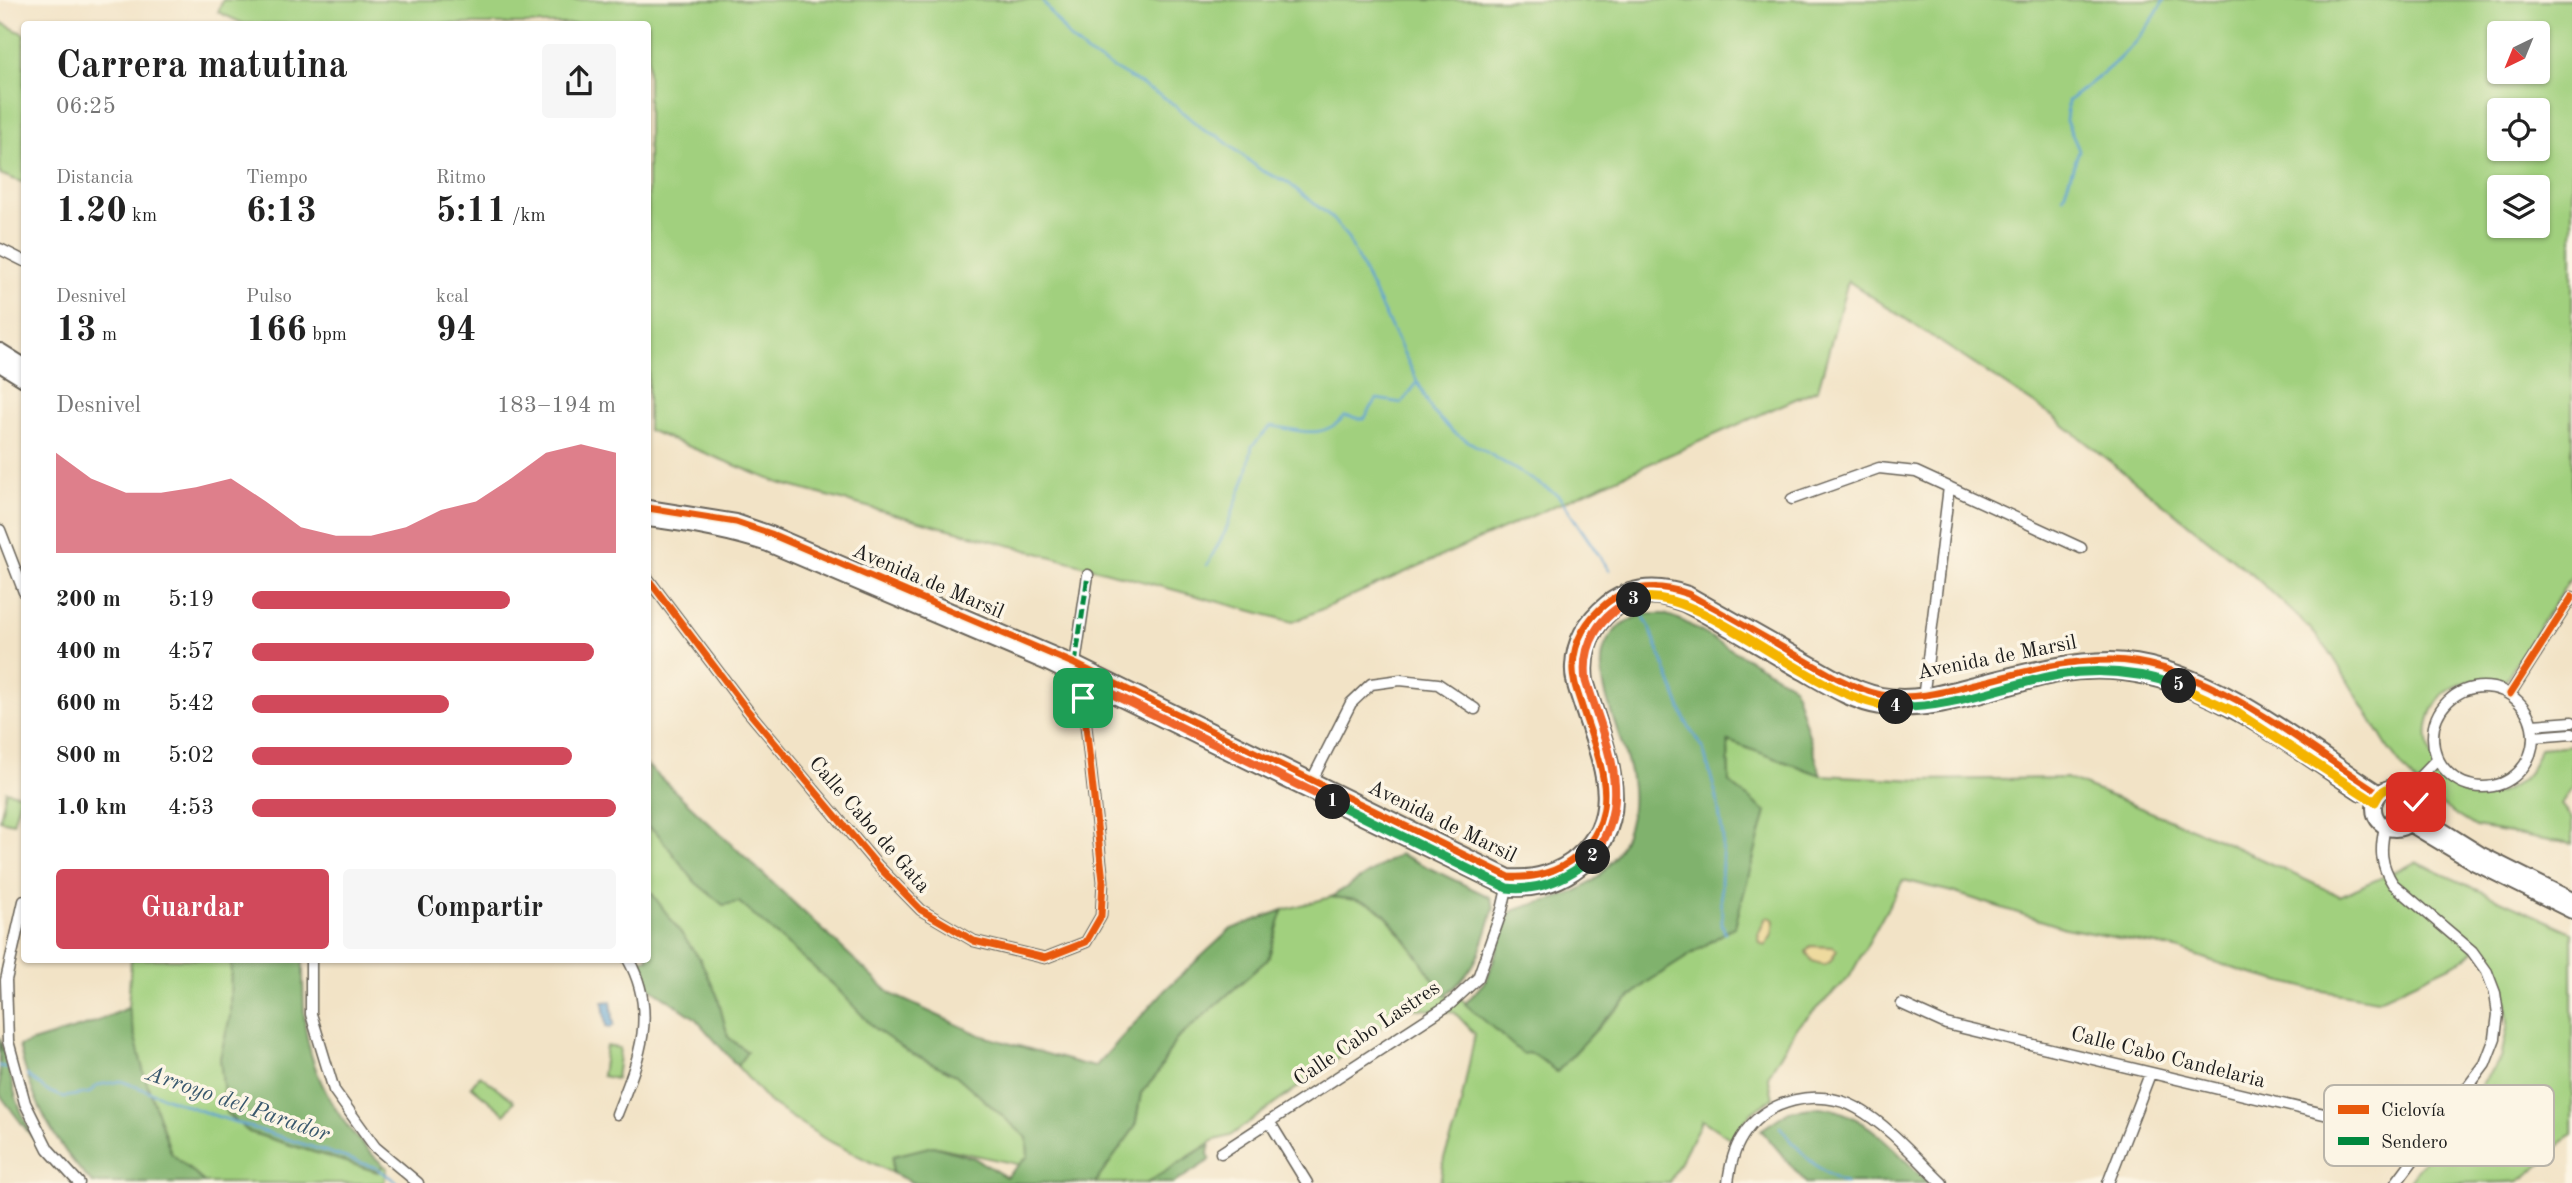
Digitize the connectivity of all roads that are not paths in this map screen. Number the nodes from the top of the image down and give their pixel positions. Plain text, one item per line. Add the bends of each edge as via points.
1 (0, 248) edge
2 (21, 259) edge
3 (0, 351) edge
4 (0, 364) edge
5 (21, 364) edge
6 (21, 377) edge
7 (1949, 487) junction
8 (1792, 499) dead end
9 (651, 508) edge
10 (651, 519) edge
11 (0, 530) edge
12 (2081, 548) dead end
13 (1088, 575) dead end
14 (651, 583) edge
15 (21, 584) edge
16 (2572, 597) edge
17 (1075, 664) junction
18 (1088, 682) junction
19 (2510, 694) junction
20 (1923, 702) junction
21 (1475, 709) dead end
22 (2572, 722) edge
23 (2532, 725) junction
24 (2572, 734) edge
25 (2533, 737) junction
26 (2438, 758) junction
27 (1310, 784) junction
28 (2407, 790) junction
29 (2377, 797) junction
30 (2413, 819) junction
31 (2385, 827) junction
32 (1508, 882) junction
33 (2572, 900) edge
34 (2572, 912) edge
35 (21, 914) edge
36 (311, 963) edge
37 (630, 963) edge
38 (1902, 1004) dead end
39 (2150, 1074) junction
40 (2469, 1085) edge
41 (617, 1114) dead end
42 (2324, 1115) edge
43 (1269, 1121) junction
44 (1221, 1153) dead end
45 (2409, 1166) edge
46 (79, 1183) edge
47 (418, 1183) edge
48 (1307, 1183) edge
49 (1728, 1183) edge
50 (1942, 1183) edge
51 (2108, 1183) edge
52 (2396, 1183) edge

1 - 2 street
3 - 5 street
4 - 6 street
7 - 8 street via 1916,472 1879,468
7 - 12 street
7 - 20 street
9 - 17 street, Avenida de Marsil via 736,522 771,534
10 - 18 street, Avenida de Marsil via 689,523 768,544
11 - 15 street
13 - 17 street
14 - 18 street, Calle Cabo de Gata via 748,711 877,865 921,910 974,941 1045,958 1086,942 1101,916 1103,881 1083,698
16 - 19 street
17 - 27 street, Avenida de Marsil
18 - 27 street, Avenida de Marsil
19 - 23 street
19 - 26 street via 2483,687 2468,689 2450,700 2433,730
20 - 29 street, Avenida de Marsil via 2057,664 2138,663 2199,681 2238,701
20 - 32 street, Avenida de Marsil via 1859,689 1672,588 1639,587 1625,593 1590,618 1575,648 1574,684 1603,773 1606,798 1595,835 1580,854 1559,868
21 - 27 street via 1438,684 1400,680 1371,684 1351,703
22 - 23 street
23 - 25 street
24 - 25 street
25 - 26 street via 2525,765 2515,776 2494,785 2463,783
26 - 28 street
27 - 32 street, Avenida de Marsil
28 - 29 street via 2394,786
28 - 30 street via 2416,802
29 - 31 street via 2375,816
30 - 31 street via 2398,829
30 - 33 street
30 - 34 street via 2475,863
31 - 40 street via 2380,853 2393,884 2473,951 2491,982 2498,1014 2495,1038 2485,1064
32 - 43 street, Calle Cabo Lastres via 1478,978 1450,1004
35 - 46 street via 6,980 8,1041 25,1103 48,1149
36 - 47 street via 311,1014 334,1090 375,1147
37 - 41 street via 645,1016 640,1055
38 - 39 street, Calle Cabo Candelaria via 1946,1024
39 - 42 street, Calle Cabo Candelaria
39 - 51 street
43 - 44 street, Calle Cabo Lastres
43 - 48 street
45 - 52 street
49 - 50 street via 1743,1135 1759,1118 1778,1104 1827,1098 1856,1107 1878,1122

